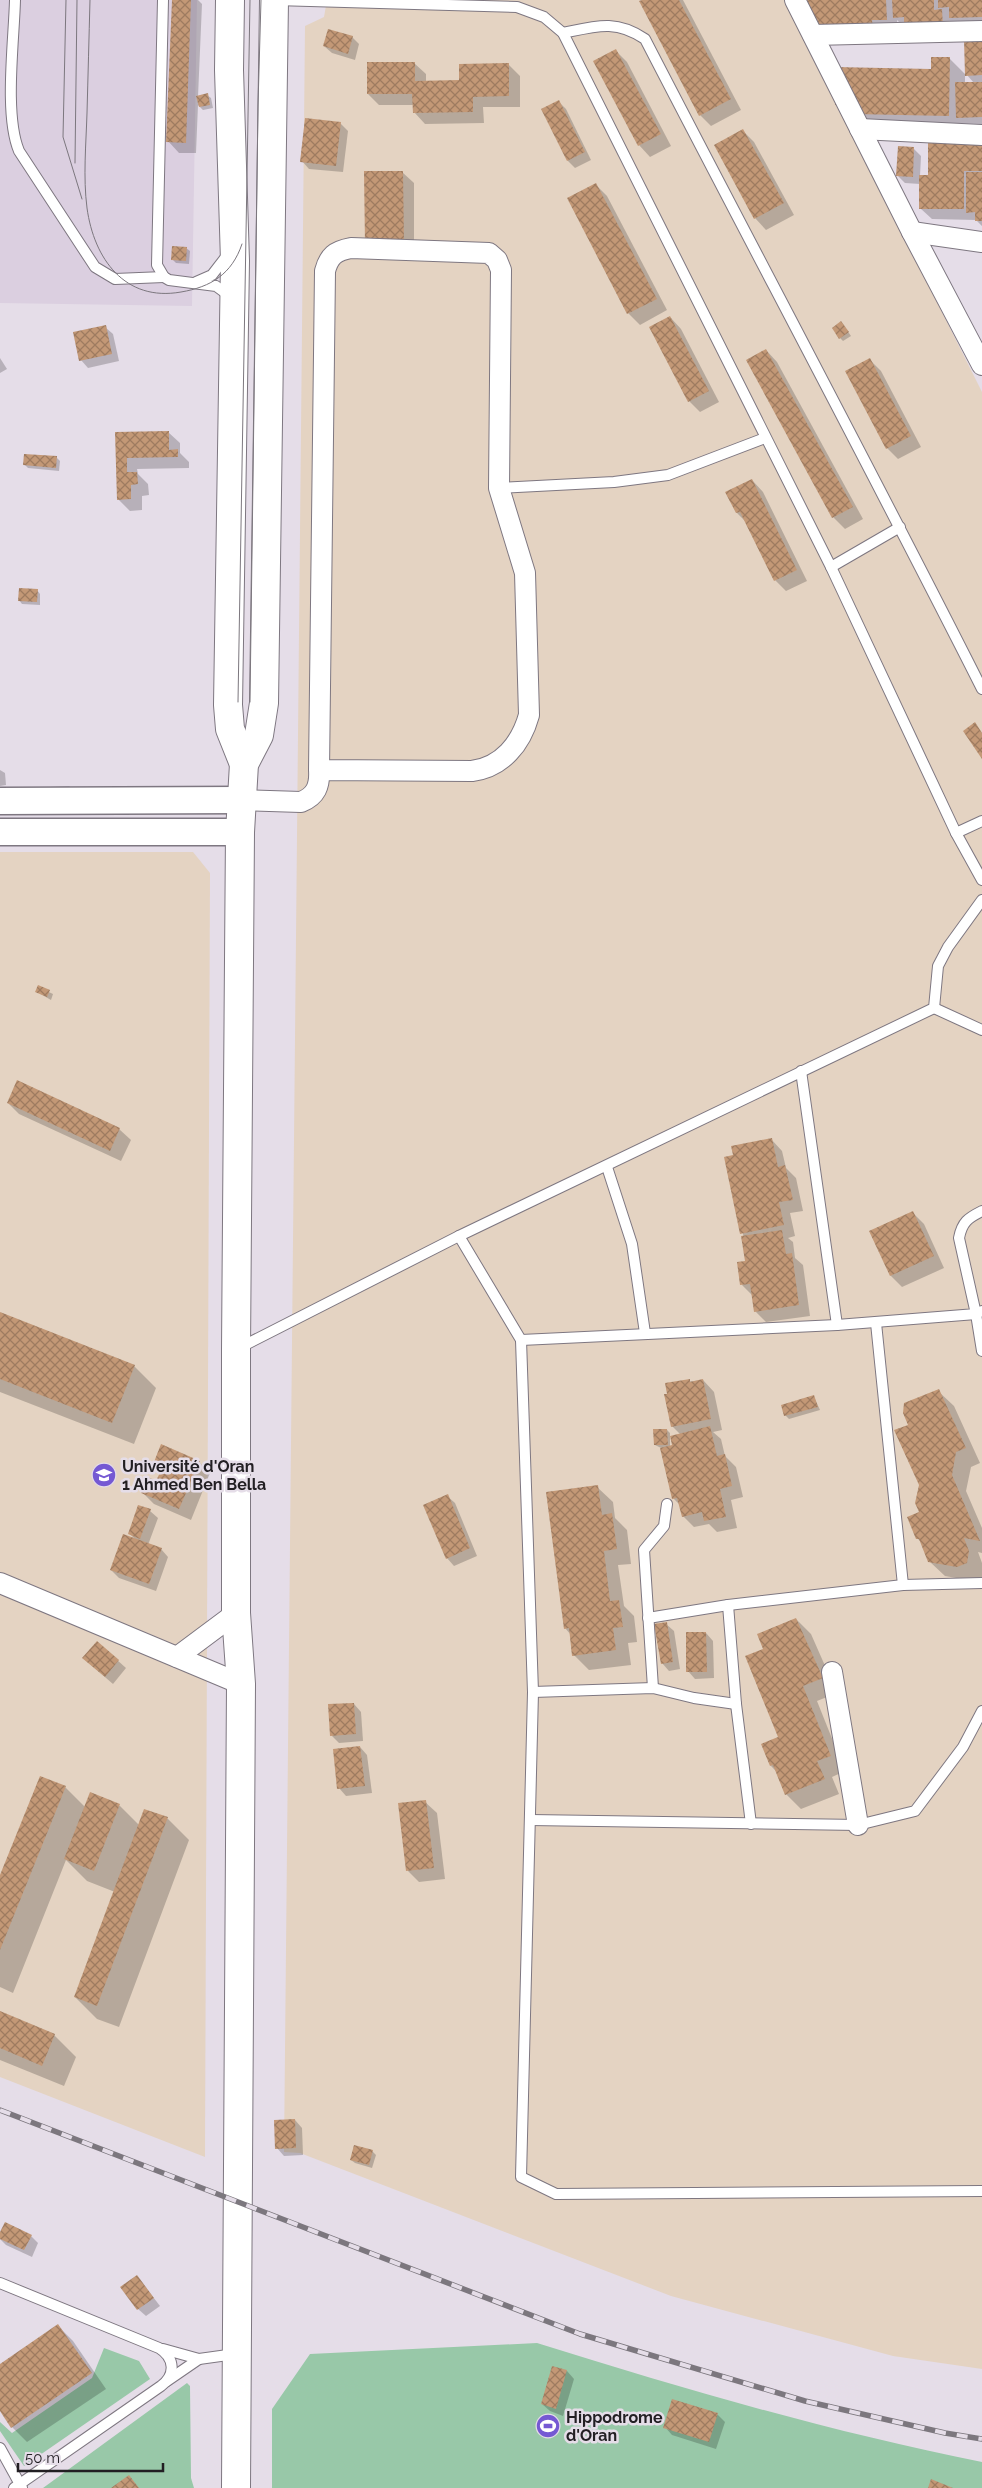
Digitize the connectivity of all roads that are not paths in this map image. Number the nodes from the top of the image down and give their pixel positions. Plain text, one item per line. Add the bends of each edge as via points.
1 (15, 0) edge
2 (162, 0) edge
3 (230, 0) edge
4 (274, 0) edge
5 (795, 0) edge
6 (982, 31) edge
7 (563, 33) junction
8 (813, 35) junction
9 (860, 130) junction
10 (982, 135) edge
11 (912, 232) junction
12 (234, 240) junction
13 (982, 242) edge
14 (164, 276) junction
15 (195, 282) junction
16 (234, 305) junction
17 (982, 365) edge
18 (765, 438) junction
19 (499, 488) junction
20 (900, 527) junction
21 (831, 568) junction
22 (982, 689) edge
23 (244, 764) junction
24 (319, 770) junction
25 (241, 800) junction
26 (0, 801) edge
27 (982, 821) edge
28 (0, 832) edge
29 (240, 832) junction
30 (956, 833) junction
31 (982, 880) edge
32 (982, 900) edge
33 (934, 1008) junction
34 (982, 1030) edge
35 (801, 1071) junction
36 (607, 1167) junction
37 (982, 1211) edge
38 (459, 1236) junction
39 (979, 1312) edge
40 (876, 1323) junction
41 (837, 1325) junction
42 (644, 1333) junction
43 (521, 1340) junction
44 (236, 1350) junction
45 (982, 1351) edge
46 (667, 1504) dead end
47 (0, 1583) edge
48 (982, 1583) edge
49 (903, 1585) junction
50 (728, 1605) junction
51 (236, 1613) junction
52 (648, 1618) junction
53 (177, 1657) junction
54 (832, 1672) dead end
55 (241, 1684) junction
56 (653, 1688) junction
57 (533, 1692) junction
58 (736, 1704) junction
59 (982, 1711) edge
60 (530, 1820) junction
61 (751, 1824) junction
62 (858, 1825) junction
63 (982, 2191) edge
64 (0, 2283) edge
65 (159, 2348) junction
66 (237, 2354) junction
67 (198, 2359) junction
68 (166, 2382) junction
69 (0, 2448) edge
70 (19, 2487) edge
71 (236, 2488) edge

1 - 14 lane via 11,116 19,151 95,267 115,279
2 - 14 lane via 157,265
3 - 12 main road
4 - 7 lane via 517,7 544,17
4 - 23 main road via 264,703 259,735
5 - 8 street
6 - 8 street
7 - 18 lane
7 - 20 lane via 599,26 629,28 645,39
8 - 9 street
9 - 10 street
9 - 11 street
11 - 13 street
11 - 17 street
12 - 15 lane via 212,275
12 - 16 main road
14 - 15 lane via 176,282
15 - 16 lane via 223,289 231,296
16 - 23 main road via 229,711 234,742
18 - 19 lane via 668,475 614,482
18 - 21 lane
19 - 24 street via 526,573 528,715 518,740 487,769
19 - 24 street via 501,270 497,260 489,253 481,252 351,248 338,251 328,259 325,272
20 - 21 lane
20 - 22 lane
21 - 30 lane
23 - 25 main road
24 - 25 street via 317,791 301,802
25 - 26 street
25 - 29 main road
27 - 30 lane
28 - 29 street
29 - 44 main road
30 - 31 lane
32 - 33 lane via 938,966
33 - 34 lane
33 - 35 lane
35 - 36 lane
35 - 41 lane
36 - 38 lane
36 - 42 lane via 632,1244
37 - 39 lane via 967,1218 959,1238
38 - 43 lane
38 - 44 lane
39 - 40 lane
39 - 45 lane
40 - 41 lane
40 - 49 lane
41 - 42 lane
42 - 43 lane
43 - 57 lane
44 - 51 main road
46 - 52 lane via 664,1526 644,1550
47 - 53 street
48 - 49 lane
49 - 50 lane
50 - 52 lane
50 - 58 lane
51 - 53 street
51 - 55 main road
52 - 56 lane
53 - 55 street
54 - 62 street
55 - 66 main road
56 - 57 lane
56 - 58 lane
57 - 60 lane
58 - 61 lane
59 - 62 lane via 964,1747 916,1811
60 - 61 lane
60 - 63 lane via 521,2177 556,2194
61 - 62 lane
64 - 65 lane
65 - 67 lane
65 - 68 lane via 171,2363 172,2370
66 - 67 lane
66 - 71 main road
67 - 68 lane
68 - 70 lane
69 - 70 lane

